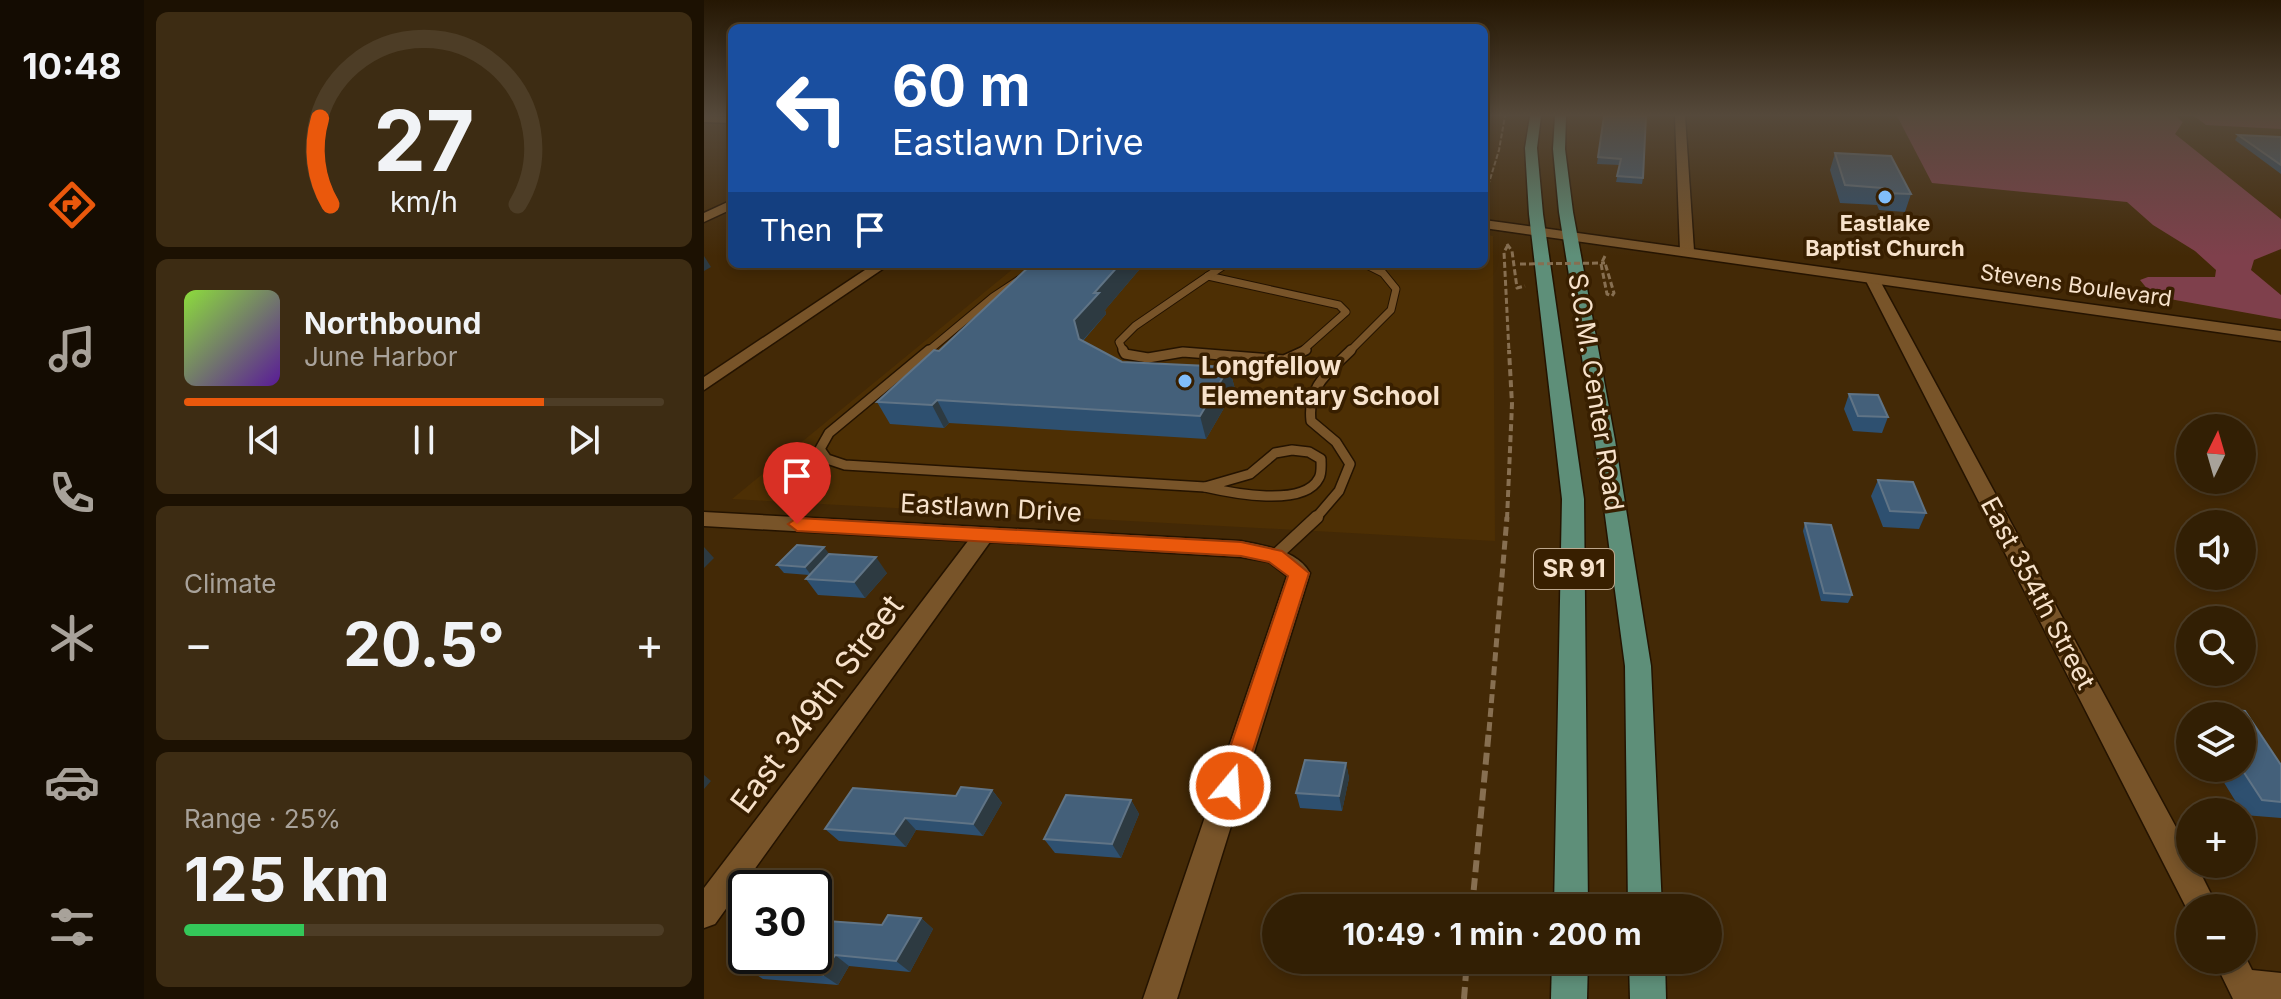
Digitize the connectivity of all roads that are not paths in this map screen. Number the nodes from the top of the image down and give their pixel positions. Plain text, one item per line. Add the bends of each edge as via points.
1 (1533, 163) edge
2 (1561, 163) edge
3 (1682, 163) edge
4 (728, 206) edge
5 (704, 218) edge
6 (1488, 225) edge
7 (1540, 232) junction
8 (1571, 236) junction
9 (1687, 251) junction
10 (877, 268) edge
11 (1037, 268) edge
12 (1220, 268) edge
13 (1373, 268) edge
14 (1208, 276) junction
15 (1872, 279) junction
16 (2281, 336) edge
17 (704, 385) edge
18 (1205, 487) junction
19 (704, 519) edge
20 (984, 535) junction
21 (1275, 556) junction
22 (1571, 894) edge
23 (1645, 894) edge
24 (2196, 894) edge
25 (704, 913) edge
26 (1570, 974) edge
27 (1647, 974) edge
28 (2241, 981) edge
29 (2281, 989) edge
30 (1160, 999) edge
31 (1569, 999) edge
32 (1648, 999) edge

1 - 7 main road, S.O.M. Center Road / SR 91
2 - 8 main road, S.O.M. Center Road / SR 91
3 - 9 street
4 - 5 street
6 - 7 street, Stevens Boulevard
7 - 8 street, Stevens Boulevard
7 - 22 main road, S.O.M. Center Road / SR 91 via 1573,499
8 - 9 street, Stevens Boulevard
8 - 23 main road, S.O.M. Center Road / SR 91 via 1638,666
9 - 15 street, Stevens Boulevard
10 - 17 street
11 - 18 lane via 993,297 829,433 820,449 827,459 845,465
12 - 14 lane
13 - 21 lane via 1396,289 1391,310 1320,381 1309,402 1311,421 1336,442 1350,464 1347,480
14 - 14 lane via 1135,326 1119,342 1125,354 1148,358 1183,352 1284,360 1308,349 1346,312 1339,305
15 - 16 street, Stevens Boulevard
15 - 24 street, East 354th Street
18 - 18 lane via 1234,494 1301,493 1318,483 1324,470 1321,459 1292,450 1275,453 1250,474
19 - 20 street, Eastlawn Drive
20 - 21 street, Eastlawn Drive via 1241,549
20 - 25 street, East 349th Street
21 - 30 street via 1299,573
26 - 31 main road
27 - 32 main road
28 - 29 street

